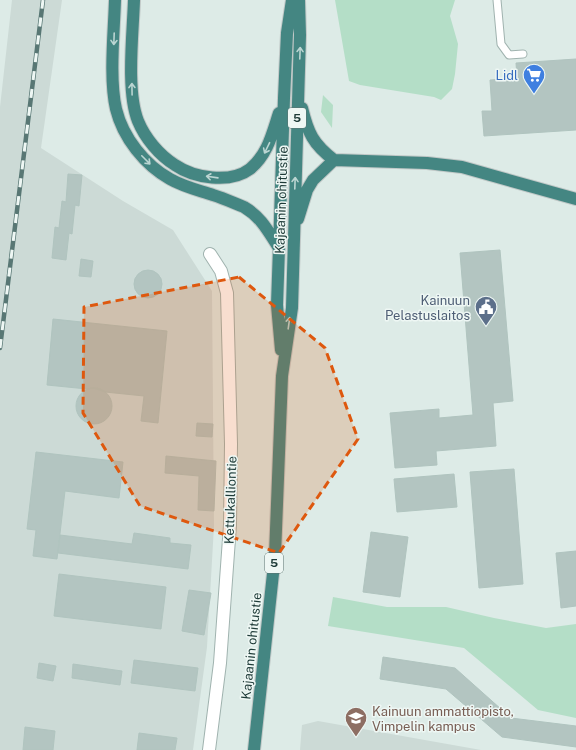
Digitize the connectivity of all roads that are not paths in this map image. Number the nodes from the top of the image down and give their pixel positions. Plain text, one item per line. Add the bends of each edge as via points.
1 (115, 0) edge
2 (134, 0) edge
3 (292, 0) edge
4 (298, 0) edge
5 (497, 0) edge
6 (523, 54) dead end
7 (298, 89) junction
8 (284, 98) junction
9 (335, 160) junction
10 (576, 199) edge
11 (294, 236) junction
12 (278, 248) junction
13 (210, 254) dead end
14 (282, 376) junction
15 (209, 750) edge
16 (254, 750) edge

1 -> 12 highway via 113,72 116,110 126,134 138,153 157,171 172,180 253,212
8 -> 2 highway via 268,146 249,169 230,177 220,178 195,173 175,165 147,138 137,120 134,108
3 - 8 highway, Kajaanin ohitustie / 5 via 287,33
7 -> 4 highway, Kajaanin ohitustie / 5
5 - 6 lane via 501,44 509,55
7 - 9 highway via 309,132 318,146
11 -> 7 highway, Kajaanin ohitustie / 5
8 - 12 highway, Kajaanin ohitustie / 5
9 - 10 highway via 427,163 462,167
9 - 11 highway via 313,180 307,190
14 -> 11 highway, Kajaanin ohitustie / 5 via 292,308
12 - 14 highway, Kajaanin ohitustie / 5 via 277,306
13 - 15 street, Kettukalliontie via 221,271 227,293 231,444 230,525 220,663
14 - 16 highway, Kajaanin ohitustie / 5 via 275,555

